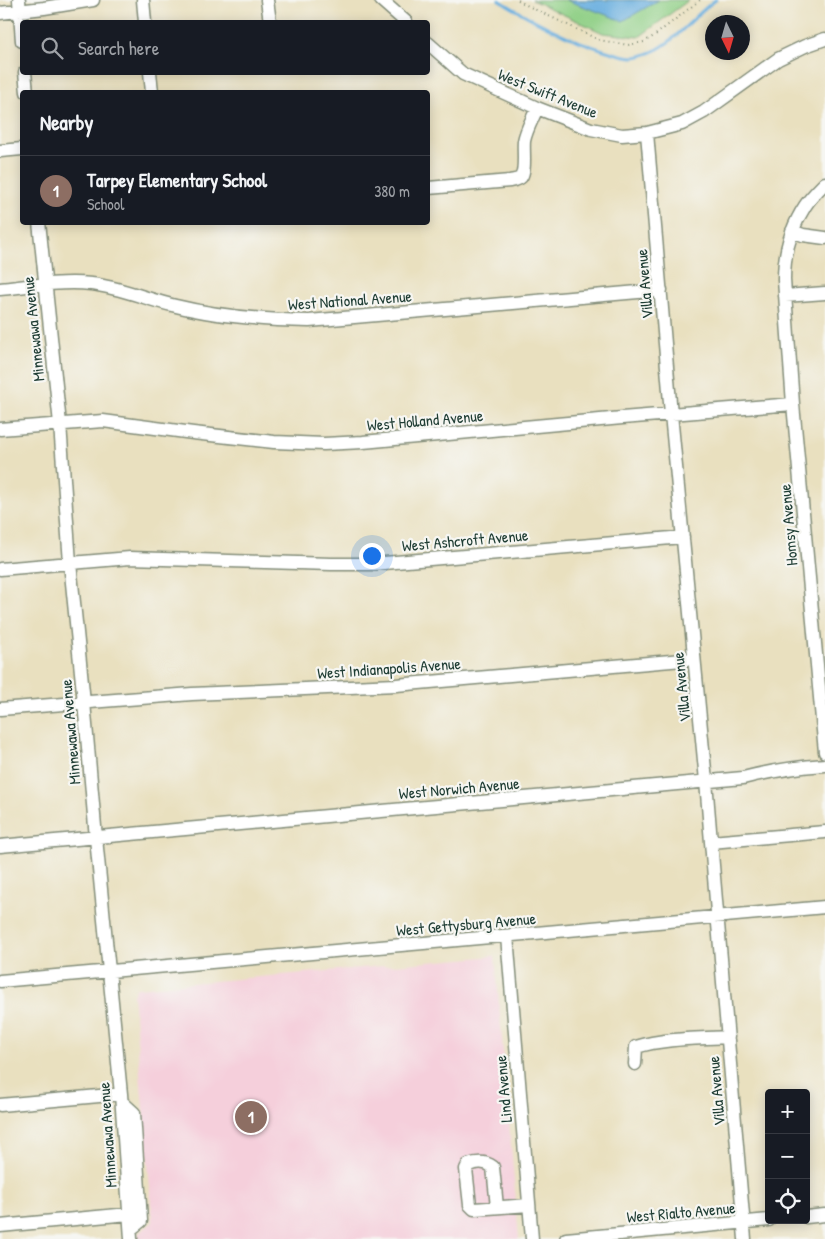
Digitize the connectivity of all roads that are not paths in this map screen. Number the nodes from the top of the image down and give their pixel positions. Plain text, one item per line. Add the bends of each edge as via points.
1 (93, 0) edge
2 (143, 0) edge
3 (267, 0) edge
4 (381, 0) edge
5 (19, 6) edge
6 (0, 13) edge
7 (20, 20) edge
8 (145, 20) edge
9 (270, 20) edge
10 (404, 20) edge
11 (825, 39) edge
12 (430, 45) edge
13 (26, 75) edge
14 (150, 75) edge
15 (27, 90) edge
16 (152, 90) edge
17 (537, 108) junction
18 (647, 133) junction
19 (20, 149) edge
20 (0, 151) edge
21 (825, 183) edge
22 (430, 188) edge
23 (39, 225) edge
24 (792, 231) junction
25 (825, 238) edge
26 (45, 285) junction
27 (0, 289) edge
28 (660, 290) junction
29 (825, 293) edge
30 (785, 296) junction
31 (793, 404) junction
32 (671, 414) junction
33 (60, 424) junction
34 (0, 429) edge
35 (683, 537) junction
36 (70, 563) junction
37 (0, 569) edge
38 (694, 659) junction
39 (84, 702) junction
40 (0, 709) edge
41 (825, 752) edge
42 (825, 765) edge
43 (706, 781) junction
44 (825, 832) edge
45 (96, 838) junction
46 (711, 842) junction
47 (0, 846) edge
48 (825, 907) edge
49 (717, 917) junction
50 (507, 936) junction
51 (110, 972) junction
52 (0, 981) edge
53 (728, 1037) junction
54 (635, 1064) dead end
55 (121, 1098) junction
56 (0, 1105) edge
57 (529, 1205) junction
58 (497, 1207) dead end
59 (130, 1214) junction
60 (825, 1215) edge
61 (810, 1217) edge
62 (765, 1220) edge
63 (744, 1222) junction
64 (0, 1226) edge
65 (131, 1234) edge
66 (532, 1239) edge
67 (566, 1239) edge
68 (746, 1239) edge

1 - 5 street
2 - 8 street
3 - 9 street
4 - 10 street
5 - 6 street
5 - 7 street
11 - 18 street, West Swift Avenue via 778,59 682,124
12 - 17 street, West Swift Avenue via 463,74
13 - 15 street
14 - 16 street
17 - 18 street, West Swift Avenue via 591,129 622,135
17 - 22 street via 524,139 521,177 510,182
18 - 28 street, Villa Avenue
19 - 20 street
21 - 24 street, Homsy Avenue via 805,205
23 - 26 street, Minnewawa Avenue
24 - 25 street
24 - 30 street, Homsy Avenue via 784,264
26 - 27 street, West National Avenue
26 - 28 street, West National Avenue via 92,284 208,314 309,321
26 - 33 street, Minnewawa Avenue
28 - 32 street, Villa Avenue
29 - 30 street
30 - 31 street, Homsy Avenue
31 - 32 street, West Holland Avenue
31 - 41 street, Homsy Avenue
32 - 33 street, West Holland Avenue via 324,444 274,442 103,422
32 - 35 street, Villa Avenue
33 - 34 street, West Holland Avenue
33 - 36 street, Minnewawa Avenue
35 - 36 street, West Ashcroft Avenue via 373,564 130,558
35 - 38 street, Villa Avenue
36 - 37 street, West Ashcroft Avenue
36 - 39 street, Minnewawa Avenue
38 - 39 street, West Indianapolis Avenue via 396,685
38 - 43 street, Villa Avenue
39 - 40 street, West Indianapolis Avenue
39 - 45 street, Minnewawa Avenue
42 - 43 street, West Norwich Avenue
43 - 45 street, West Norwich Avenue
43 - 46 street, Villa Avenue
44 - 46 street
45 - 47 street, West Norwich Avenue
45 - 51 street, Minnewawa Avenue
46 - 49 street, Villa Avenue
48 - 49 street, West Gettysburg Avenue
49 - 50 street, West Gettysburg Avenue
49 - 53 street, Villa Avenue
50 - 51 street, West Gettysburg Avenue
50 - 57 street, Lind Avenue
51 - 52 street, West Gettysburg Avenue
51 - 55 street, Minnewawa Avenue
53 - 54 street via 636,1047
53 - 63 street, Villa Avenue
55 - 56 street
55 - 59 street, Minnewawa Avenue
55 - 65 street via 134,1113 141,1221
57 - 58 street
57 - 66 street, Lind Avenue
59 - 64 street
59 - 65 street, Minnewawa Avenue
60 - 61 street
62 - 63 street, West Rialto Avenue
63 - 67 street, West Rialto Avenue
63 - 68 street, Villa Avenue

